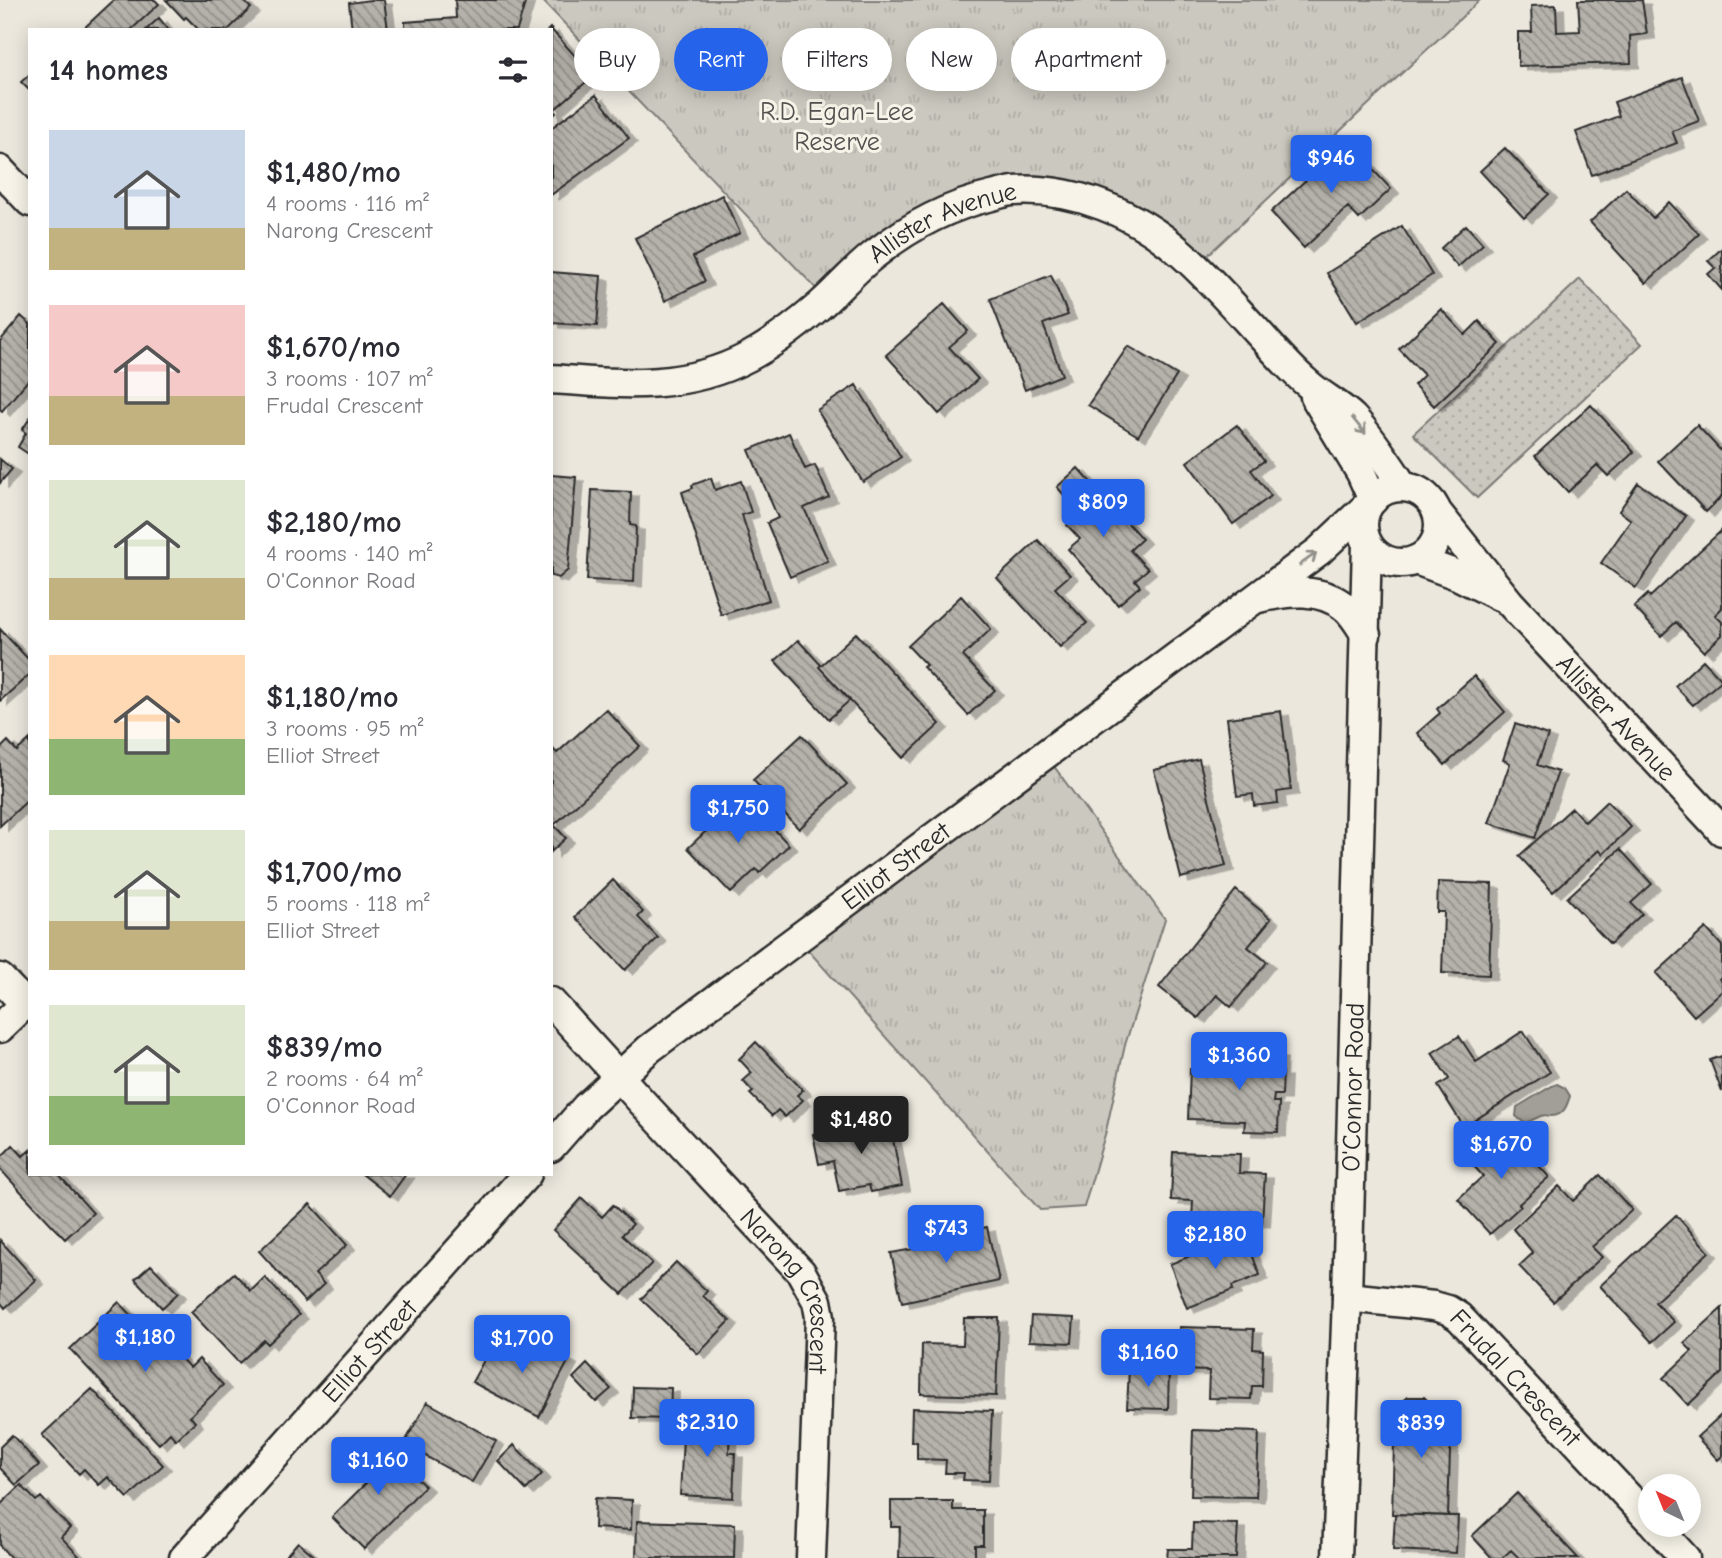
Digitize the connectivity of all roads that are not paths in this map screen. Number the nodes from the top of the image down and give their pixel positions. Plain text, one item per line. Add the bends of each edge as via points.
1 (0, 170) edge
2 (28, 200) edge
3 (553, 379) edge
4 (1306, 383) junction
5 (1403, 486) junction
6 (1371, 502) junction
7 (1437, 512) junction
8 (1367, 543) junction
9 (1410, 561) junction
10 (1252, 599) junction
11 (1510, 603) junction
12 (1366, 627) junction
13 (1722, 831) edge
14 (0, 978) edge
15 (553, 1004) edge
16 (0, 1028) edge
17 (619, 1076) junction
18 (553, 1145) edge
19 (525, 1176) edge
20 (1347, 1297) junction
21 (1638, 1507) edge
22 (1666, 1537) edge
23 (184, 1558) edge
24 (811, 1558) edge
25 (1337, 1558) edge
26 (1685, 1558) edge

1 - 2 street
3 - 4 street, Allister Avenue via 651,384 715,371 748,357 789,330 905,231 980,198 1037,191 1088,200 1139,222 1181,253
4 -> 5 street, Allister Avenue via 1353,418
4 - 6 street, Allister Avenue via 1361,473
5 - 6 street via 1381,492
5 - 7 street via 1424,494
6 - 8 street via 1363,523
10 -> 6 street, Elliot Street via 1319,551
7 - 9 street via 1440,523 1434,545
7 - 11 street, Allister Avenue
8 - 9 street via 1383,558
8 - 12 street, O'Connor Road
9 - 11 street, Allister Avenue via 1457,575
9 - 12 street
10 - 12 street, Elliot Street via 1294,592 1321,595 1344,606
10 - 17 street, Elliot Street via 649,1049
11 - 13 street, Allister Avenue
12 - 20 street, O'Connor Road
14 - 16 street via 25,1004
15 - 17 street, Narong Crescent
17 - 18 street, Elliot Street
17 - 24 street, Narong Crescent via 800,1272 817,1301
19 - 23 street, Elliot Street
20 - 21 street, Frudal Crescent via 1434,1306 1459,1317
20 - 25 street, O'Connor Road
22 - 26 street

